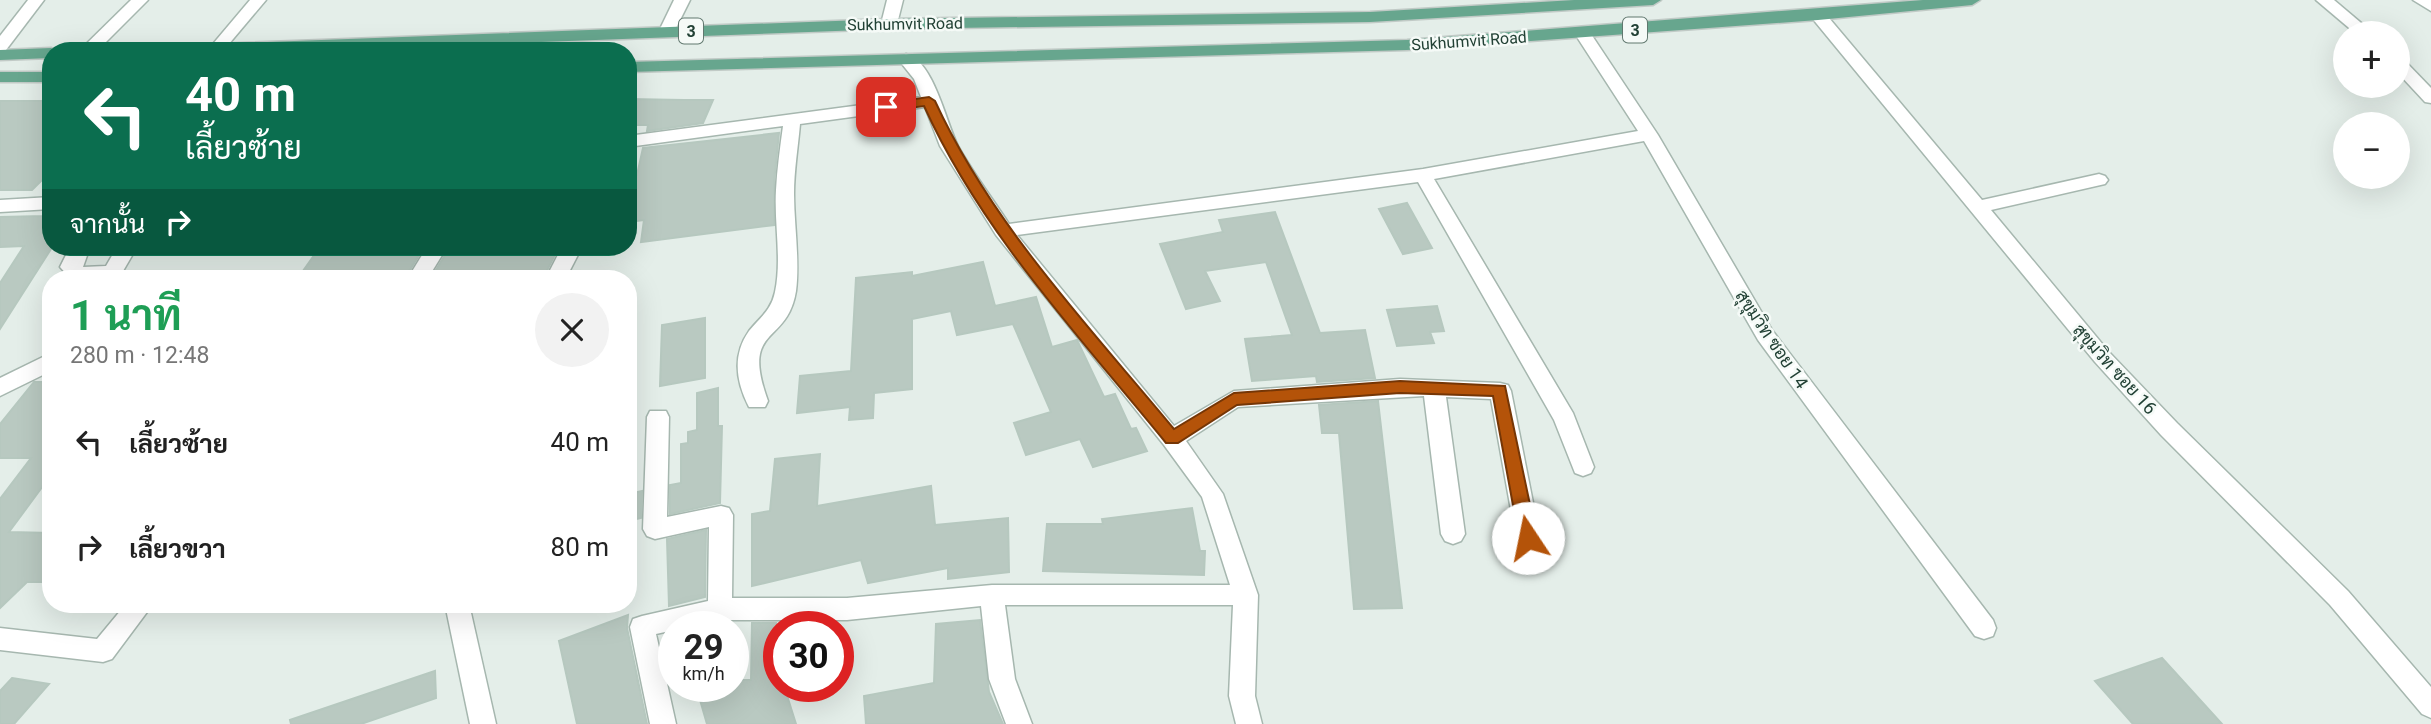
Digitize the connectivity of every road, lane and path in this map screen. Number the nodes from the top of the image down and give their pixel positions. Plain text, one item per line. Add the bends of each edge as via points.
1 (26, 0) edge
2 (36, 0) edge
3 (140, 0) edge
4 (258, 0) edge
5 (681, 0) edge
6 (895, 0) edge
7 (1653, 0) edge
8 (1972, 0) edge
9 (2324, 0) edge
10 (2421, 0) edge
11 (2431, 6) edge
12 (1818, 15) junction
13 (2350, 21) edge
14 (15, 26) junction
15 (667, 31) junction
16 (1583, 34) junction
17 (96, 42) edge
18 (222, 42) edge
19 (405, 42) edge
20 (897, 42) junction
21 (0, 47) edge
22 (42, 53) edge
23 (0, 55) edge
24 (637, 66) edge
25 (2410, 76) edge
26 (0, 77) edge
27 (42, 77) edge
28 (2431, 98) edge
29 (929, 101) junction
30 (792, 120) junction
31 (1649, 135) junction
32 (637, 141) edge
33 (1423, 175) junction
34 (2098, 180) dead end
35 (42, 204) edge
36 (1979, 207) junction
37 (2, 208) edge
38 (1003, 231) junction
39 (42, 368) edge
40 (0, 387) edge
41 (1434, 388) junction
42 (757, 401) dead end
43 (658, 416) dead end
44 (1172, 439) junction
45 (1583, 467) dead end
46 (1453, 534) dead end
47 (1528, 538) dead end
48 (992, 595) junction
49 (1246, 595) junction
50 (720, 609) junction
51 (134, 613) edge
52 (459, 613) edge
53 (1984, 628) dead end
54 (0, 639) edge
55 (2431, 706) edge
56 (483, 724) edge
57 (663, 724) edge
58 (1019, 724) edge
59 (1249, 724) edge

1 - 14 street
2 - 14 street
3 - 17 street
4 - 18 street
5 - 15 street
6 - 20 street
7 - 20 main road, Sukhumvit Road / 3
8 - 12 main road, Sukhumvit Road / 3
9 - 13 street
10 - 11 street
12 - 16 main road, Sukhumvit Road / 3
12 - 36 street, สุขุมวิท ซอย 16
14 - 21 street
15 - 19 main road, Sukhumvit Road / 3
15 - 20 main road, Sukhumvit Road / 3
16 - 20 main road, Sukhumvit Road / 3 via 1296,51
16 - 31 street, สุขุมวิท ซอย 14
20 - 24 main road, Sukhumvit Road / 3
20 - 29 street via 922,78
22 - 23 main road
25 - 28 street
26 - 27 main road
29 - 30 street
29 - 38 street via 949,146
30 - 32 street
30 - 42 street via 785,190 786,289 781,310 756,337 747,355
31 - 33 street
31 - 53 street, สุขุมวิท ซอย 14 via 1765,335
33 - 38 street
33 - 45 street via 1565,419
34 - 36 street
35 - 37 street
36 - 55 street, สุขุมวิท ซอย 16 via 2102,357 2339,598
38 - 44 street
39 - 40 street
41 - 44 street via 1234,400
41 - 46 street
41 - 47 street via 1500,391
43 - 50 street via 655,529 721,515
44 - 49 street via 1212,494
48 - 49 street
48 - 50 street via 847,609
48 - 58 street via 1002,679
49 - 59 street via 1242,696
50 - 57 street via 642,628
51 - 54 street via 103,651
52 - 56 street

